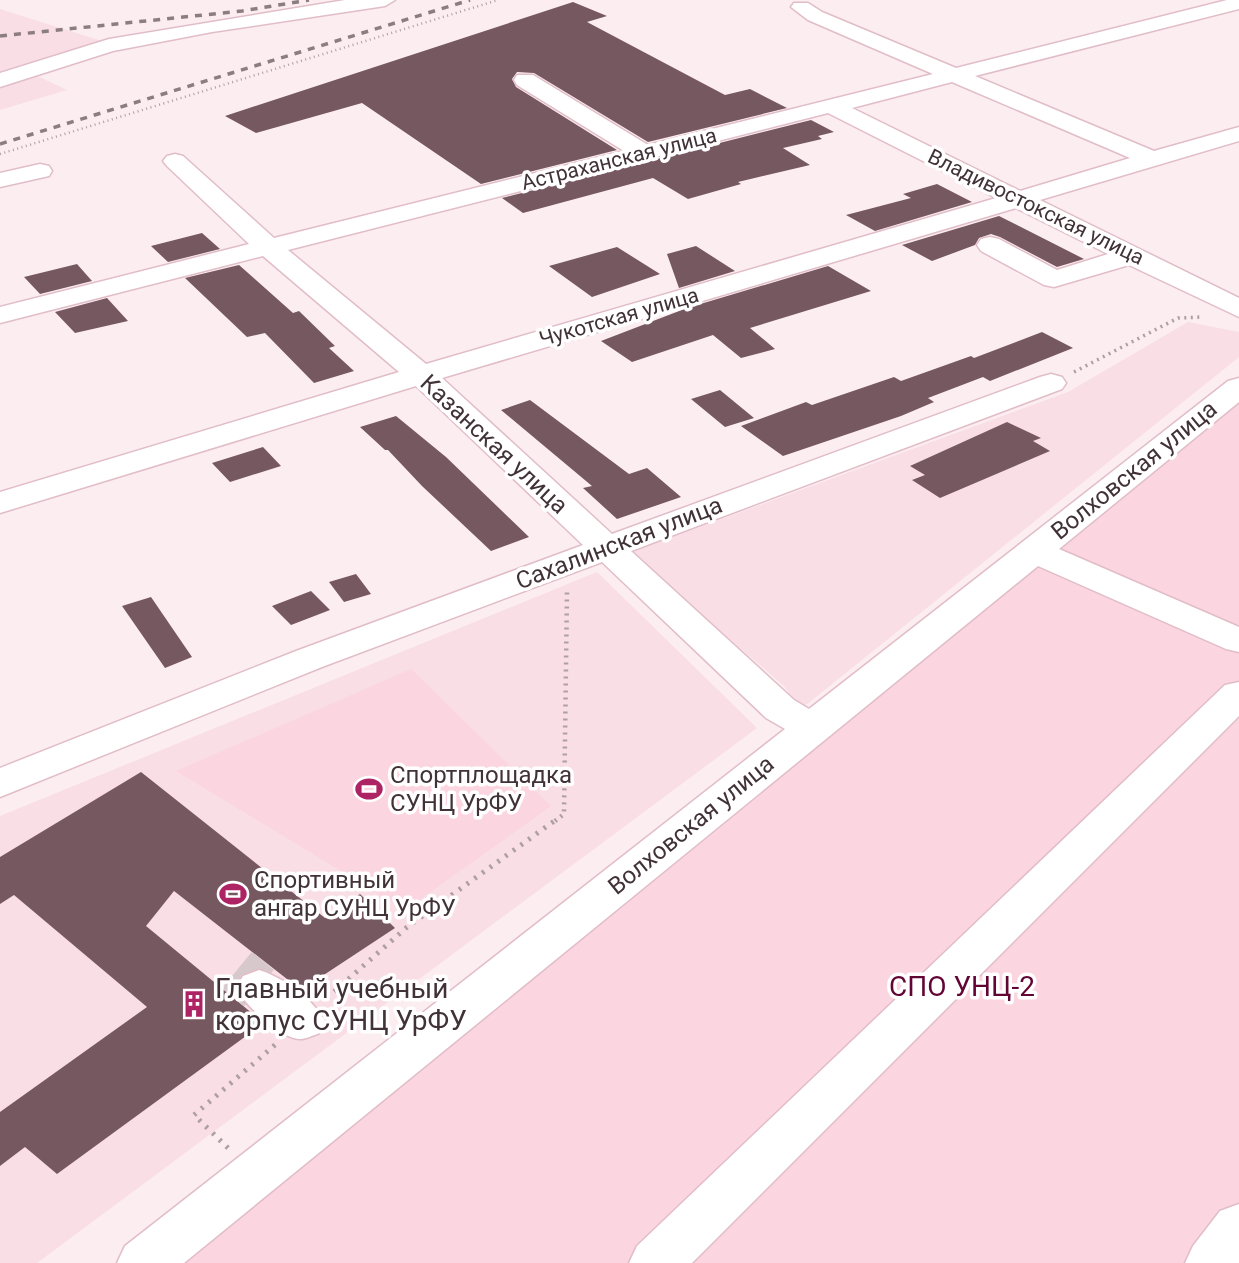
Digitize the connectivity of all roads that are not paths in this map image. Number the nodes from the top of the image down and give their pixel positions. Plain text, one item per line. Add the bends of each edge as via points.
1 (385, 0) edge
2 (1239, 3) edge
3 (801, 7) dead end
4 (958, 75) junction
5 (0, 80) edge
6 (525, 80) dead end
7 (41, 85) dead end
8 (0, 97) edge
9 (833, 107) junction
10 (1239, 134) edge
11 (643, 152) junction
12 (1154, 160) junction
13 (175, 161) dead end
14 (40, 171) dead end
15 (0, 180) edge
16 (1021, 200) junction
17 (990, 245) dead end
18 (268, 247) junction
19 (1133, 255) junction
20 (1239, 309) edge
21 (0, 314) edge
22 (421, 375) junction
23 (1051, 383) road end
24 (1239, 387) edge
25 (0, 503) edge
26 (1034, 551) junction
27 (590, 553) junction
28 (1239, 641) edge
29 (1239, 694) edge
30 (812, 729) junction
31 (0, 783) edge
32 (259, 988) tunnel mouth
33 (301, 1021) road end
34 (1239, 1227) edge
35 (144, 1263) edge
36 (656, 1263) edge
37 (1212, 1263) edge

1 - 5 street via 109,45
2 - 4 street, Астраханская улица
3 - 4 street
4 - 9 street, Астраханская улица
4 - 12 street
6 - 11 street
7 - 8 street
9 - 11 street, Астраханская улица
9 - 16 street, Владивостокская улица
10 - 12 street, Чукотская улица
11 - 18 street, Астраханская улица
12 - 16 street, Чукотская улица
13 - 18 street, Казанская улица
14 - 15 street
16 - 19 street, Владивостокская улица
16 - 22 street, Чукотская улица
17 - 19 street via 1054,279
18 - 21 street, Астраханская улица
18 - 22 street, Казанская улица
19 - 20 street, Владивостокская улица
22 - 25 street, Чукотская улица
22 - 27 street, Казанская улица
23 - 27 street, Сахалинская улица
24 - 26 street, Волховская улица
26 - 28 street
26 - 30 street, Волховская улица
27 - 30 street, Казанская улица via 779,709
27 - 31 street, Сахалинская улица
29 - 36 street
30 - 35 street, Волховская улица
32 - 33 street
34 - 37 street

